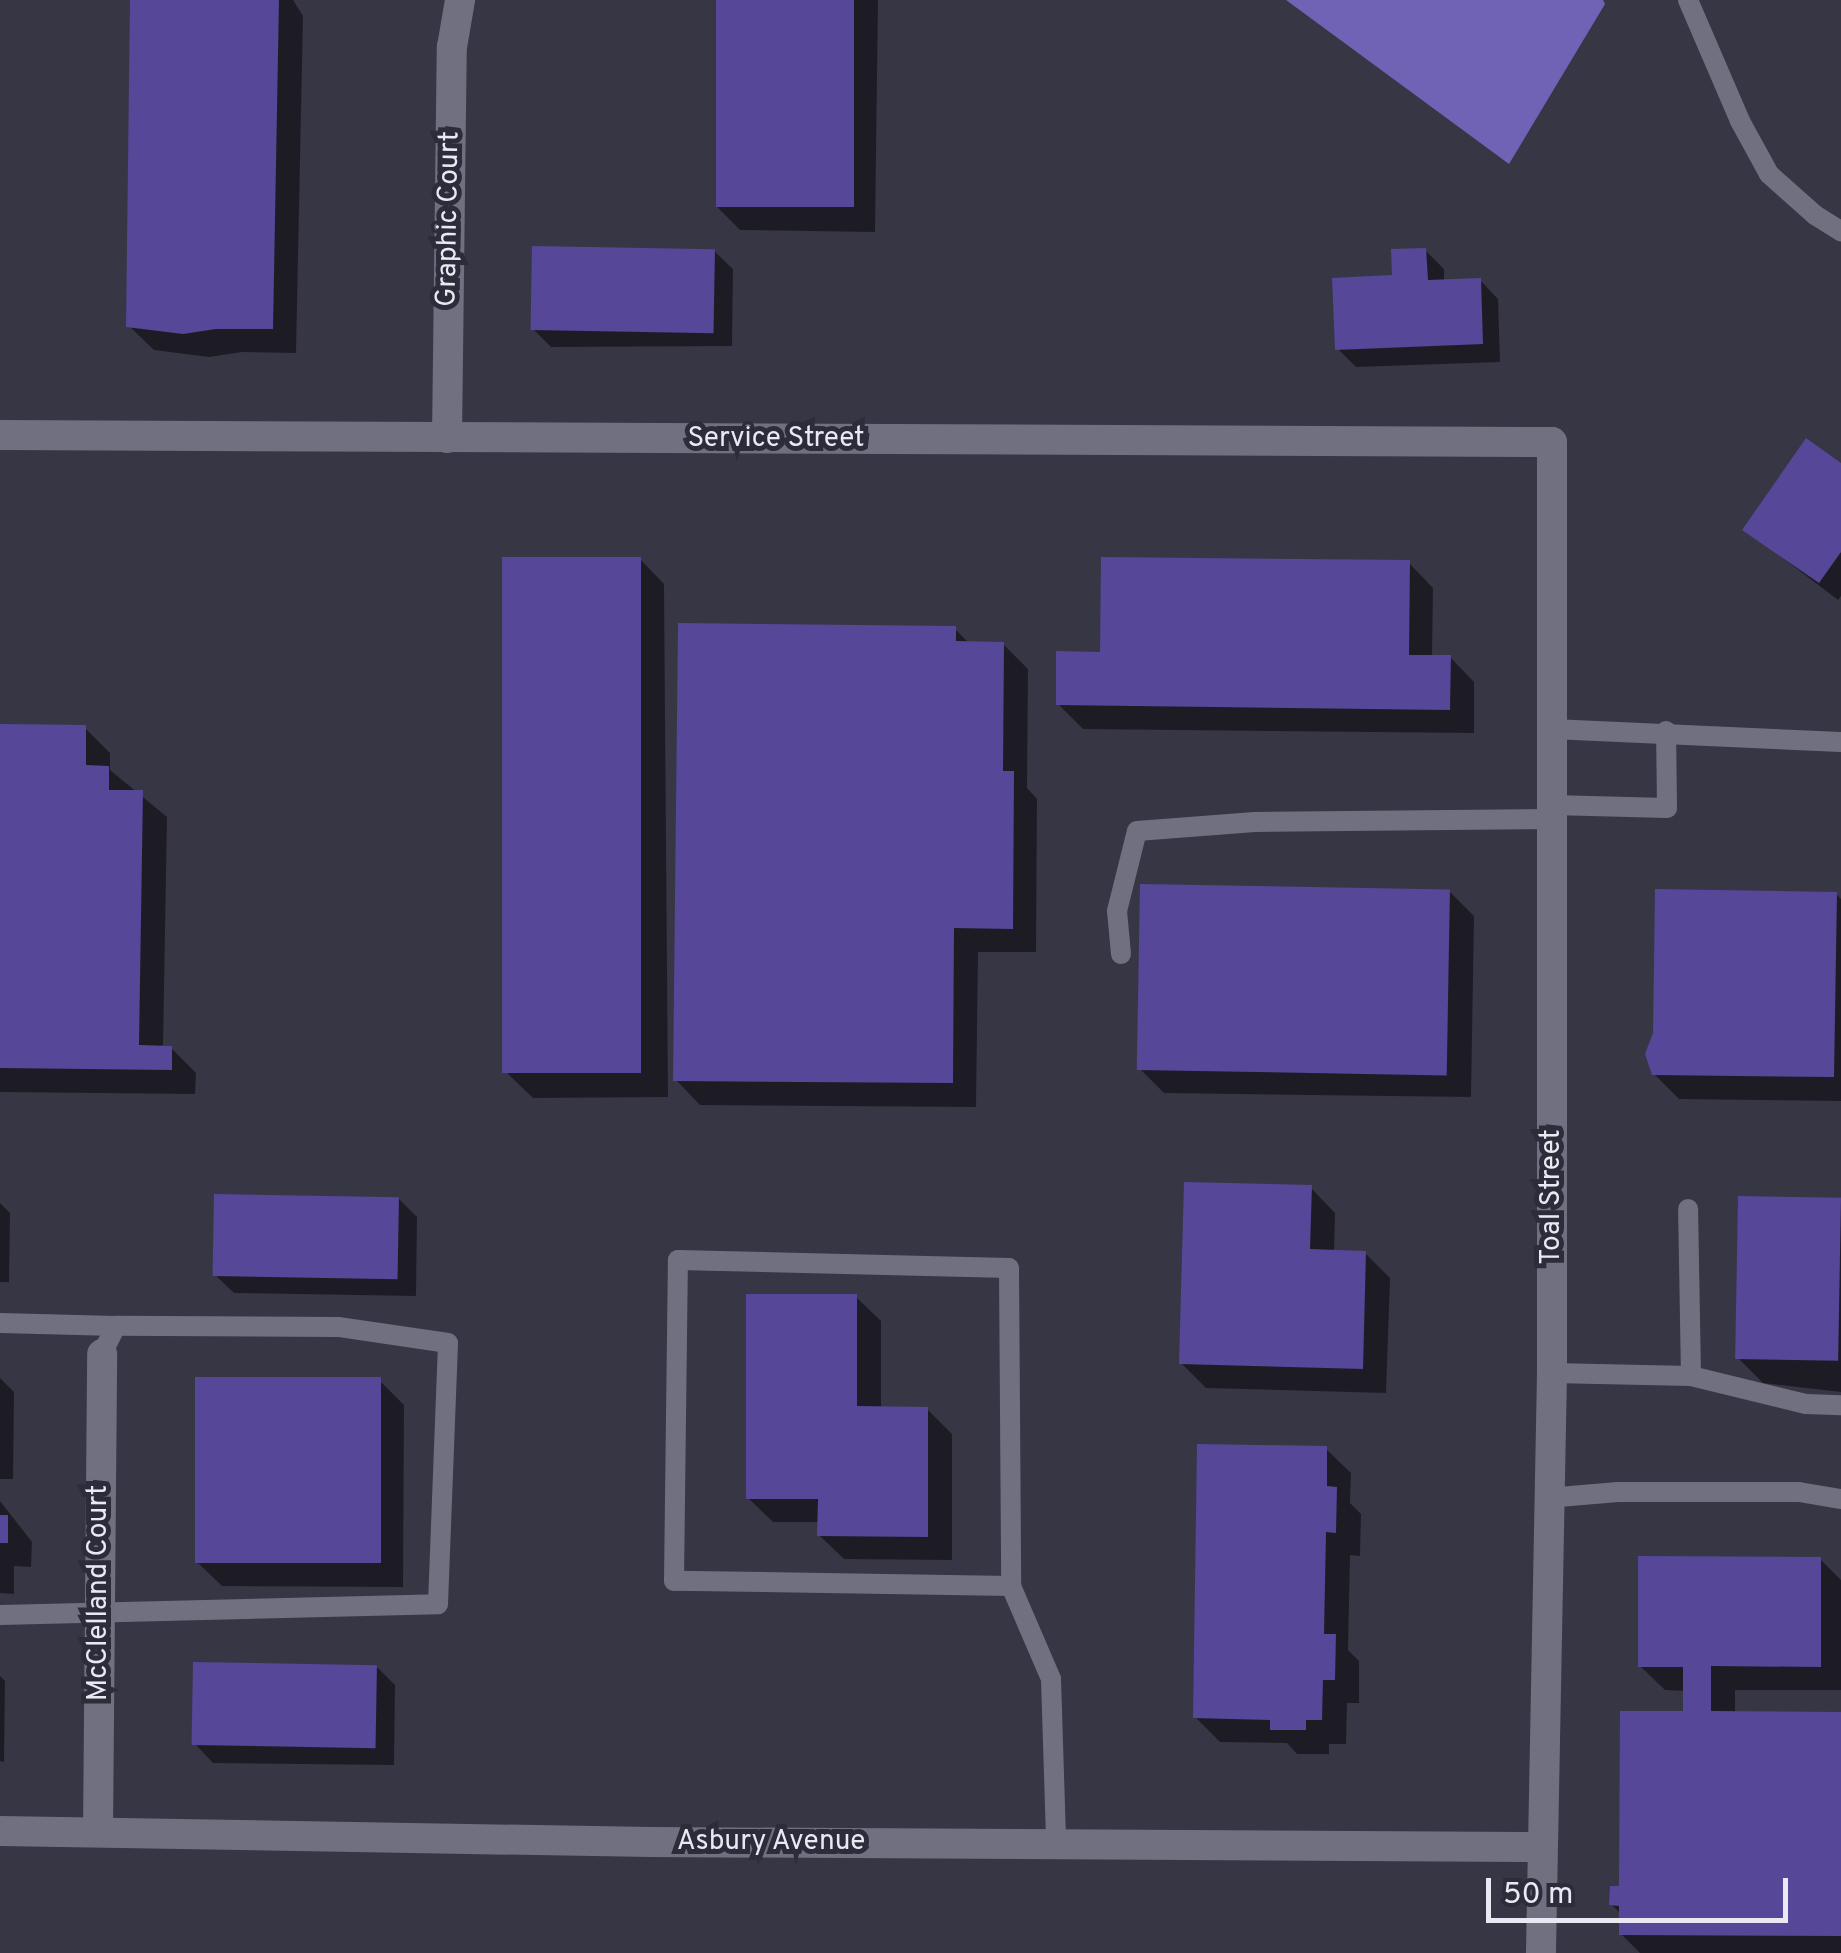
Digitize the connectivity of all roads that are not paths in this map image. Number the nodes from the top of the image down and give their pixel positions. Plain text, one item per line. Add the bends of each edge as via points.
1 (460, 0) edge
2 (1688, 0) edge
3 (1841, 232) edge
4 (0, 435) edge
5 (446, 438) junction
6 (1552, 442) joint
7 (1552, 729) junction
8 (1666, 730) junction
9 (1841, 742) edge
10 (1552, 812) junction
11 (1121, 954) dead end
12 (1688, 1209) dead end
13 (0, 1324) edge
14 (116, 1326) junction
15 (102, 1354) joint
16 (1552, 1373) junction
17 (1690, 1376) junction
18 (1841, 1405) edge
19 (1547, 1498) junction
20 (1841, 1499) edge
21 (1011, 1586) junction
22 (99, 1613) junction
23 (0, 1615) edge
24 (0, 1831) edge
25 (98, 1832) junction
26 (1056, 1842) junction
27 (1542, 1846) junction
28 (1541, 1953) edge

1 - 5 street, Graphic Court via 452,47
2 - 3 lane via 1769,174
4 - 5 street, Service Street
5 - 6 street, Service Street
6 - 7 street, Toal Street
7 - 8 lane
7 - 10 street, Toal Street
8 - 9 lane
8 - 10 lane via 1666,808
10 - 11 lane via 1136,831 1117,911
10 - 16 street, Toal Street
12 - 17 lane
13 - 14 lane
14 - 15 lane
14 - 22 lane via 338,1326 448,1342 438,1604
15 - 22 street, McClelland Court
16 - 17 lane
16 - 19 street, Toal Street
17 - 18 lane via 1806,1404
19 - 20 lane via 1799,1492
19 - 27 street, Toal Street
21 - 21 lane via 1009,1268 678,1260 674,1581
21 - 26 lane via 1051,1679
22 - 23 lane
22 - 25 street, McClelland Court
24 - 25 street, Asbury Avenue
25 - 26 street, Asbury Avenue
26 - 27 street, Asbury Avenue
27 - 28 street, Toal Street

